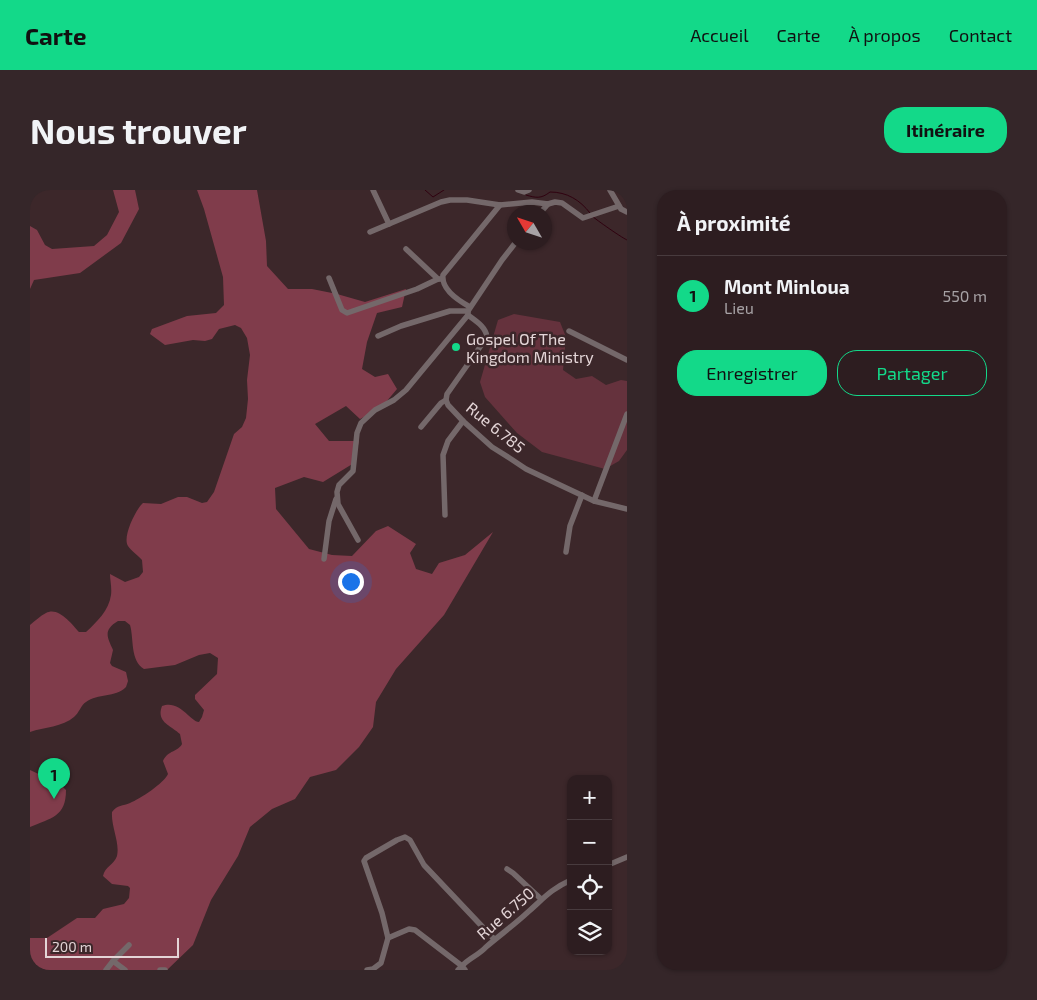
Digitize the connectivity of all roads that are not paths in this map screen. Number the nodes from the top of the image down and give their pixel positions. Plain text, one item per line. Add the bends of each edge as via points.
1 (373, 190) edge
2 (518, 190) edge
3 (529, 190) edge
4 (610, 190) edge
5 (548, 204) joint
6 (500, 205) junction
7 (619, 206) junction
8 (627, 212) edge
9 (389, 224) junction
10 (370, 232) dead end
11 (406, 249) dead end
12 (510, 250) edge
13 (329, 278) dead end
14 (440, 279) junction
15 (469, 311) junction
16 (569, 331) dead end
17 (378, 336) dead end
18 (627, 360) edge
19 (446, 400) junction
20 (627, 414) edge
21 (463, 420) junction
22 (421, 427) dead end
23 (582, 494) junction
24 (336, 499) junction
25 (594, 501) junction
26 (627, 510) edge
27 (445, 514) dead end
28 (358, 540) dead end
29 (566, 552) dead end
30 (324, 559) dead end
31 (627, 857) edge
32 (610, 865) edge
33 (506, 868) dead end
34 (567, 882) edge
35 (541, 899) junction
36 (388, 938) junction
37 (494, 939) junction
38 (129, 945) dead end
39 (113, 961) junction
40 (462, 969) edge
41 (106, 970) edge
42 (125, 970) edge
43 (160, 970) edge
44 (165, 970) edge
45 (366, 970) edge

1 - 9 street
2 - 3 street
4 - 7 street
5 - 6 street
5 - 7 street via 562,203 583,218
6 - 9 street via 450,200
6 - 14 street
7 - 8 street
9 - 10 street
11 - 14 street
12 - 15 street
13 - 14 street via 342,310 347,313
14 - 15 street
15 - 17 street via 450,310
15 - 19 street, Rue 6.785 via 487,337
15 - 24 street via 406,390 361,423 353,471 339,485
16 - 18 street
19 - 21 street, Rue 6.785
19 - 22 street
20 - 25 street
21 - 23 street, Rue 6.785 via 492,447 526,469
21 - 27 street via 443,454
23 - 25 street, Rue 6.785
23 - 29 street via 570,526
24 - 28 street
24 - 30 street via 329,521
25 - 26 street, Rue 6.785
31 - 32 street
33 - 35 street
34 - 35 street, Rue 6.750
35 - 37 street, Rue 6.750
36 - 37 street via 364,861 405,837 410,840 424,866
36 - 40 street via 409,929 415,930
36 - 45 street via 381,963
37 - 40 street, Rue 6.750 via 467,960
38 - 39 street
39 - 41 street
39 - 42 street
43 - 44 street

